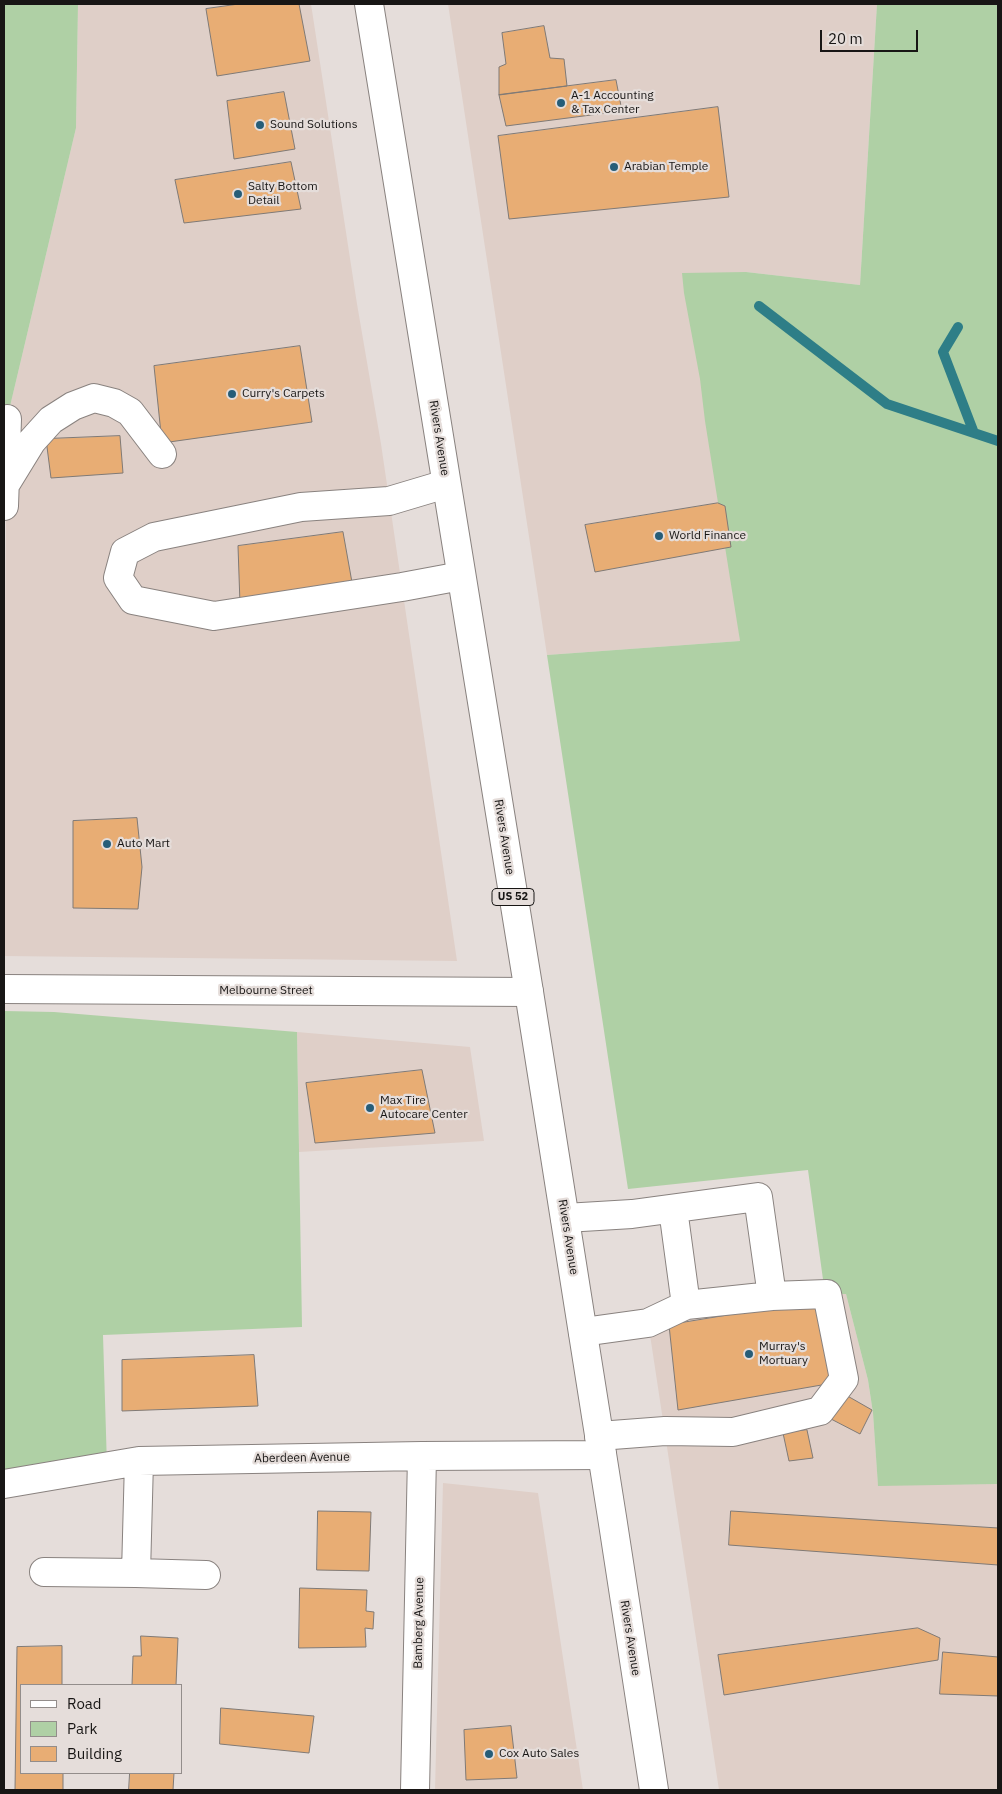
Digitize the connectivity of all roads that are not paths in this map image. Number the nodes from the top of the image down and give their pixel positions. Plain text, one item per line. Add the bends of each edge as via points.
1 (369, 4) edge
2 (7, 419) dead end
3 (162, 454) dead end
4 (446, 484) junction
5 (4, 495) edge
6 (461, 576) junction
7 (4, 989) edge
8 (529, 992) junction
9 (673, 1210) junction
10 (564, 1218) junction
11 (772, 1296) junction
12 (686, 1305) junction
13 (583, 1332) junction
14 (601, 1446) junction
15 (422, 1456) junction
16 (139, 1461) junction
17 (4, 1484) edge
18 (44, 1572) dead end
19 (136, 1574) junction
20 (206, 1575) dead end
21 (416, 1790) edge
22 (654, 1790) edge

1 - 4 main road, Rivers Avenue / US 52
2 - 5 main road
3 - 5 main road via 130,412 114,403 94,398 51,420 32,440
4 - 6 main road, Rivers Avenue / US 52
4 - 6 main road via 389,501 301,508 154,537 125,552 118,578 133,600 214,616
6 - 8 main road, Rivers Avenue / US 52
7 - 8 main road, Melbourne Street
8 - 10 main road, Rivers Avenue / US 52
9 - 10 main road
9 - 11 main road via 758,1197
9 - 12 main road
10 - 13 main road, Rivers Avenue / US 52
11 - 12 main road
11 - 14 main road, Aberdeen Avenue via 827,1294 844,1379 820,1411 734,1432 665,1431
12 - 13 main road via 648,1323
13 - 14 main road, Rivers Avenue / US 52
14 - 15 main road, Aberdeen Avenue
14 - 22 main road, Rivers Avenue / US 52
15 - 16 main road, Aberdeen Avenue
15 - 21 main road, Bamberg Avenue
16 - 17 main road, Aberdeen Avenue
16 - 19 main road
18 - 19 main road
19 - 20 main road

